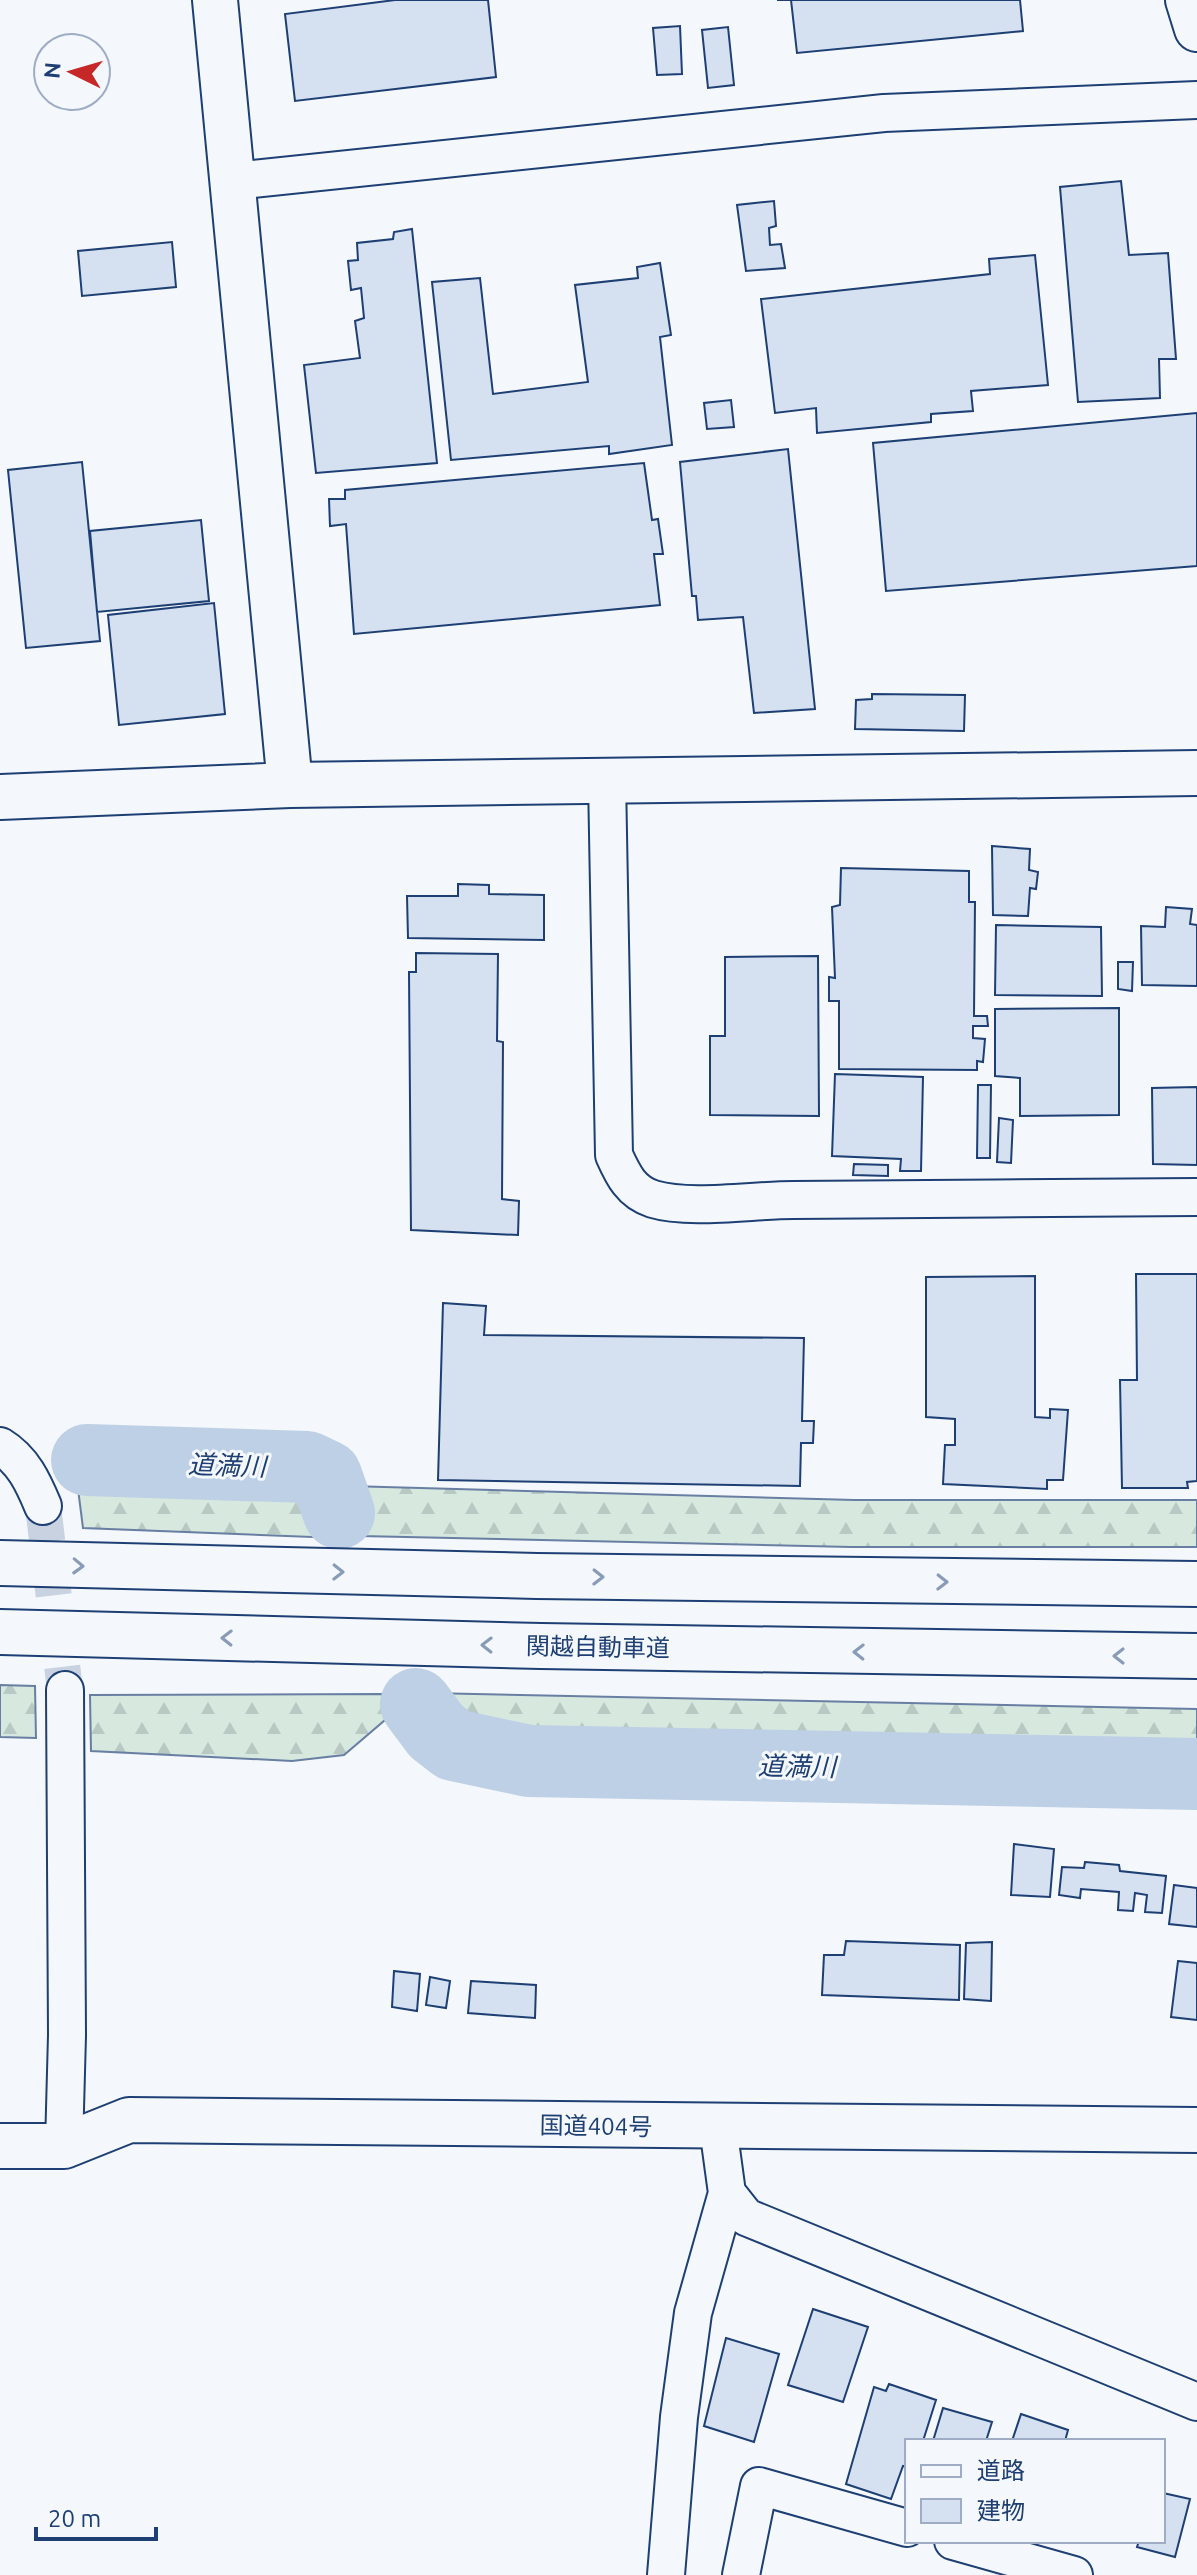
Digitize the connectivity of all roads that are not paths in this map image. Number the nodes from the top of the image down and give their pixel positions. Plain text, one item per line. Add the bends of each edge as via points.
1 (215, 0) edge
2 (1188, 0) edge
3 (1197, 29) edge
4 (1197, 100) edge
5 (234, 181) junction
6 (1197, 773) edge
7 (607, 780) junction
8 (290, 785) junction
9 (0, 797) edge
10 (1197, 1197) edge
11 (0, 1446) edge
12 (43, 1506) tunnel mouth
13 (0, 1563) edge
14 (1197, 1584) edge
15 (0, 1632) edge
16 (1197, 1656) edge
17 (65, 1690) tunnel mouth
18 (718, 2127) junction
19 (1197, 2130) edge
20 (0, 2146) edge
21 (64, 2146) junction
22 (727, 2193) junction
23 (1197, 2402) edge
24 (905, 2527) edge
25 (960, 2543) edge
26 (666, 2575) edge
27 (741, 2575) edge
28 (1074, 2575) edge

1 - 5 main road
2 - 3 main road
4 - 5 street via 884,113
5 - 8 main road
6 - 7 main road
7 - 8 main road
7 - 10 street via 614,1155 635,1191 691,1203
8 - 9 main road
11 - 12 street via 33,1481
13 -> 14 main road
16 -> 15 main road, 関越自動車道
17 - 21 street
18 - 19 main road, 国道404号
18 - 21 main road, 国道404号 via 129,2120
18 - 22 street
20 - 21 main road, 国道404号
22 - 23 street via 746,2217
22 - 26 street via 693,2313
24 - 27 street via 759,2486
25 - 28 street

